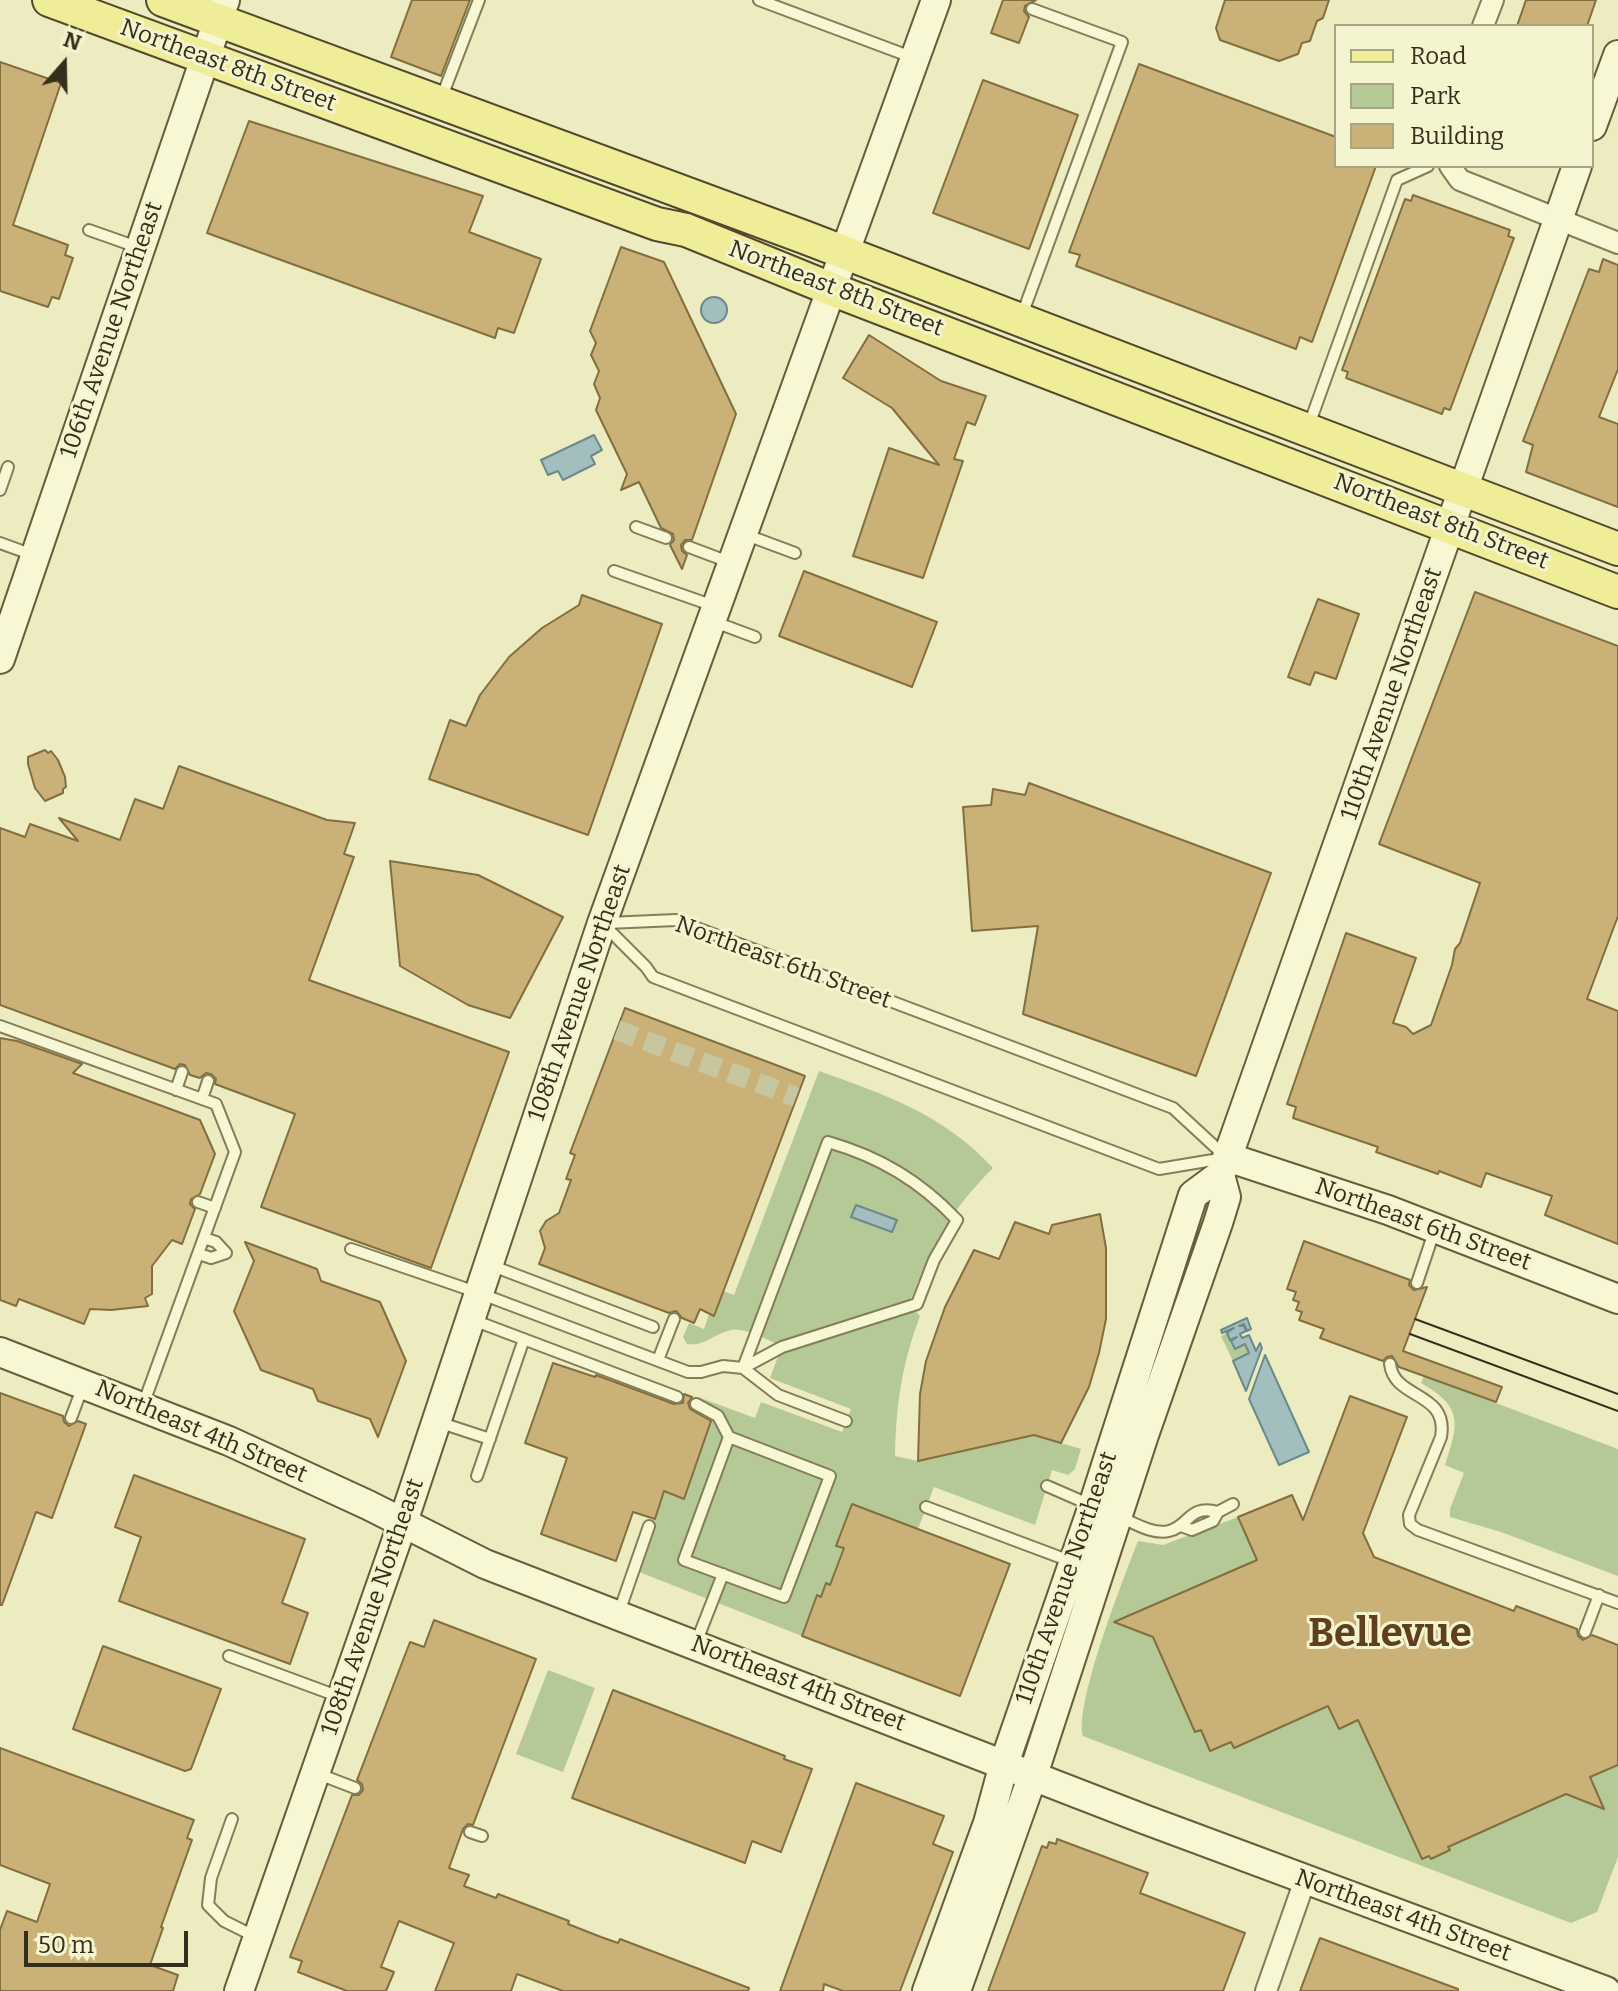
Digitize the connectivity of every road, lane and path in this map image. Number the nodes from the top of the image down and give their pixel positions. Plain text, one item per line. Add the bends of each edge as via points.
1 (49, 0) edge
2 (163, 0) edge
3 (479, 0) edge
4 (759, 0) edge
5 (936, 0) edge
6 (1493, 0) edge
7 (1032, 9) dead end
8 (221, 10) edge
9 (1484, 24) edge
10 (1618, 55) edge
11 (205, 57) junction
12 (915, 58) junction
13 (440, 103) junction
14 (1594, 121) edge
15 (1424, 168) edge
16 (1451, 168) edge
17 (1576, 168) edge
18 (1558, 220) junction
19 (89, 230) dead end
20 (1618, 243) edge
21 (140, 248) junction
22 (843, 253) junction
23 (831, 289) junction
24 (1020, 321) junction
25 (1307, 431) junction
26 (8, 467) dead end
27 (0, 489) edge
28 (1463, 490) junction
29 (1449, 526) junction
30 (636, 527) dead end
31 (742, 533) junction
32 (666, 538) dead end
33 (0, 543) edge
34 (689, 547) dead end
35 (1618, 549) edge
36 (795, 553) dead end
37 (35, 555) junction
38 (731, 562) junction
39 (614, 571) dead end
40 (1618, 592) edge
41 (713, 613) junction
42 (755, 637) dead end
43 (0, 659) edge
44 (602, 923) junction
45 (0, 1026) edge
46 (182, 1072) dead end
47 (208, 1081) dead end
48 (176, 1090) junction
49 (202, 1099) junction
50 (1224, 1163) junction
51 (198, 1202) dead end
52 (215, 1208) junction
53 (1436, 1227) junction
54 (204, 1238) junction
55 (351, 1249) dead end
56 (199, 1254) junction
57 (488, 1264) junction
58 (1417, 1283) dead end
59 (1618, 1299) edge
60 (475, 1306) junction
61 (674, 1319) dead end
62 (653, 1327) dead end
63 (524, 1339) junction
64 (0, 1352) edge
65 (658, 1360) junction
66 (1390, 1364) dead end
67 (743, 1368) junction
68 (84, 1383) junction
69 (677, 1397) dead end
70 (696, 1404) dead end
71 (143, 1405) junction
72 (71, 1418) dead end
73 (436, 1421) junction
74 (846, 1421) dead end
75 (729, 1437) junction
76 (490, 1439) junction
77 (477, 1476) dead end
78 (1047, 1486) dead end
79 (1233, 1504) dead end
80 (926, 1507) dead end
81 (1106, 1511) junction
82 (403, 1522) junction
83 (649, 1526) dead end
84 (1074, 1562) junction
85 (723, 1574) junction
86 (1599, 1595) junction
87 (1618, 1603) edge
88 (618, 1615) junction
89 (1585, 1632) dead end
90 (695, 1645) junction
91 (229, 1656) dead end
92 (342, 1697) junction
93 (1004, 1764) junction
94 (316, 1773) junction
95 (1033, 1775) junction
96 (355, 1788) dead end
97 (232, 1819) dead end
98 (470, 1832) dead end
99 (482, 1836) dead end
100 (1305, 1880) junction
101 (259, 1939) junction
102 (935, 1990) edge
103 (239, 1991) edge
104 (1266, 1991) edge
105 (1606, 1991) edge

1 - 11 main road, Northeast 8th Street
2 - 8 main road, Northeast 8th Street
3 - 13 lane
4 - 12 lane
5 - 12 street, 108th Avenue Northeast
6 - 9 street
7 - 24 lane via 1122,42
8 - 11 street, 106th Avenue Northeast
8 - 13 main road, Northeast 8th Street
10 - 14 street
11 - 21 street, 106th Avenue Northeast
11 - 23 main road, Northeast 8th Street via 657,224 686,230
12 - 22 street, 108th Avenue Northeast
13 - 22 main road, Northeast 8th Street
15 - 25 lane via 1397,180
16 - 18 street via 1460,180
17 - 18 street, 110th Avenue Northeast
18 - 20 street
18 - 28 street, 110th Avenue Northeast
19 - 21 lane
21 - 37 street, 106th Avenue Northeast
22 - 23 street, 108th Avenue Northeast
22 - 24 main road, Northeast 8th Street
23 - 29 main road, Northeast 8th Street
23 - 31 street, 108th Avenue Northeast
24 - 25 main road, Northeast 8th Street
25 - 28 main road, Northeast 8th Street
26 - 27 lane
28 - 29 street, 110th Avenue Northeast
28 - 35 main road, Northeast 8th Street
29 - 40 main road, Northeast 8th Street
29 - 50 street, 110th Avenue Northeast
30 - 32 lane
31 - 36 lane
31 - 38 street, 108th Avenue Northeast
33 - 37 lane
34 - 38 lane
37 - 43 street, 106th Avenue Northeast
38 - 41 street, 108th Avenue Northeast
39 - 41 lane
41 - 42 lane
41 - 44 street, 108th Avenue Northeast
44 - 50 lane, Northeast 6th Street via 676,920 1173,1108
44 - 50 lane, Northeast 6th Street via 653,977 1159,1169
44 - 57 street, 108th Avenue Northeast
45 - 48 lane
46 - 48 lane
47 - 49 lane
48 - 49 lane
49 - 52 lane via 216,1104 235,1152
50 - 53 street, Northeast 6th Street via 1271,1170
50 - 81 street, 110th Avenue Northeast via 1226,1197 1144,1435
50 - 81 street, 110th Avenue Northeast via 1193,1195 1111,1451 1120,1468
51 - 52 lane
52 - 54 lane
53 - 58 lane
53 - 59 street, Northeast 6th Street
54 - 56 lane
54 - 56 lane via 226,1253 211,1258
55 - 60 lane
56 - 71 lane
57 - 60 street, 108th Avenue Northeast
57 - 62 lane
60 - 63 lane
60 - 65 lane
60 - 73 street, 108th Avenue Northeast
61 - 65 lane
63 - 69 lane
63 - 76 lane
64 - 68 street, Northeast 4th Street
65 - 67 lane via 688,1372
66 - 86 lane via 1396,1380 1438,1410 1443,1426 1410,1524
67 - 67 lane via 782,1347 917,1304 957,1220 889,1165 828,1142
67 - 74 lane via 778,1395
68 - 71 street, Northeast 4th Street
68 - 72 lane
70 - 75 lane via 718,1416
71 - 82 street, Northeast 4th Street
73 - 76 lane
73 - 82 street, 108th Avenue Northeast
75 - 85 lane via 684,1560
75 - 85 lane via 830,1476 784,1597
76 - 77 lane
78 - 81 lane
79 - 81 lane via 1187,1517 1168,1532
80 - 84 lane
81 - 84 street, 110th Avenue Northeast
81 - 95 street, 110th Avenue Northeast
82 - 88 street, Northeast 4th Street via 485,1564
82 - 92 street, 108th Avenue Northeast
83 - 88 lane
84 - 93 street, 110th Avenue Northeast
85 - 90 lane
86 - 87 lane
86 - 89 lane
88 - 90 street, Northeast 4th Street
90 - 93 street, Northeast 4th Street
91 - 92 lane
92 - 94 street, 108th Avenue Northeast
93 - 95 street, Northeast 4th Street
93 - 102 street, 110th Avenue Northeast
94 - 96 lane
94 - 101 street, 108th Avenue Northeast
95 - 100 street, Northeast 4th Street
95 - 102 street, 110th Avenue Northeast
97 - 101 lane via 211,1878 208,1905 224,1921
98 - 99 lane
100 - 104 street
100 - 105 street, Northeast 4th Street
101 - 103 street, 108th Avenue Northeast

